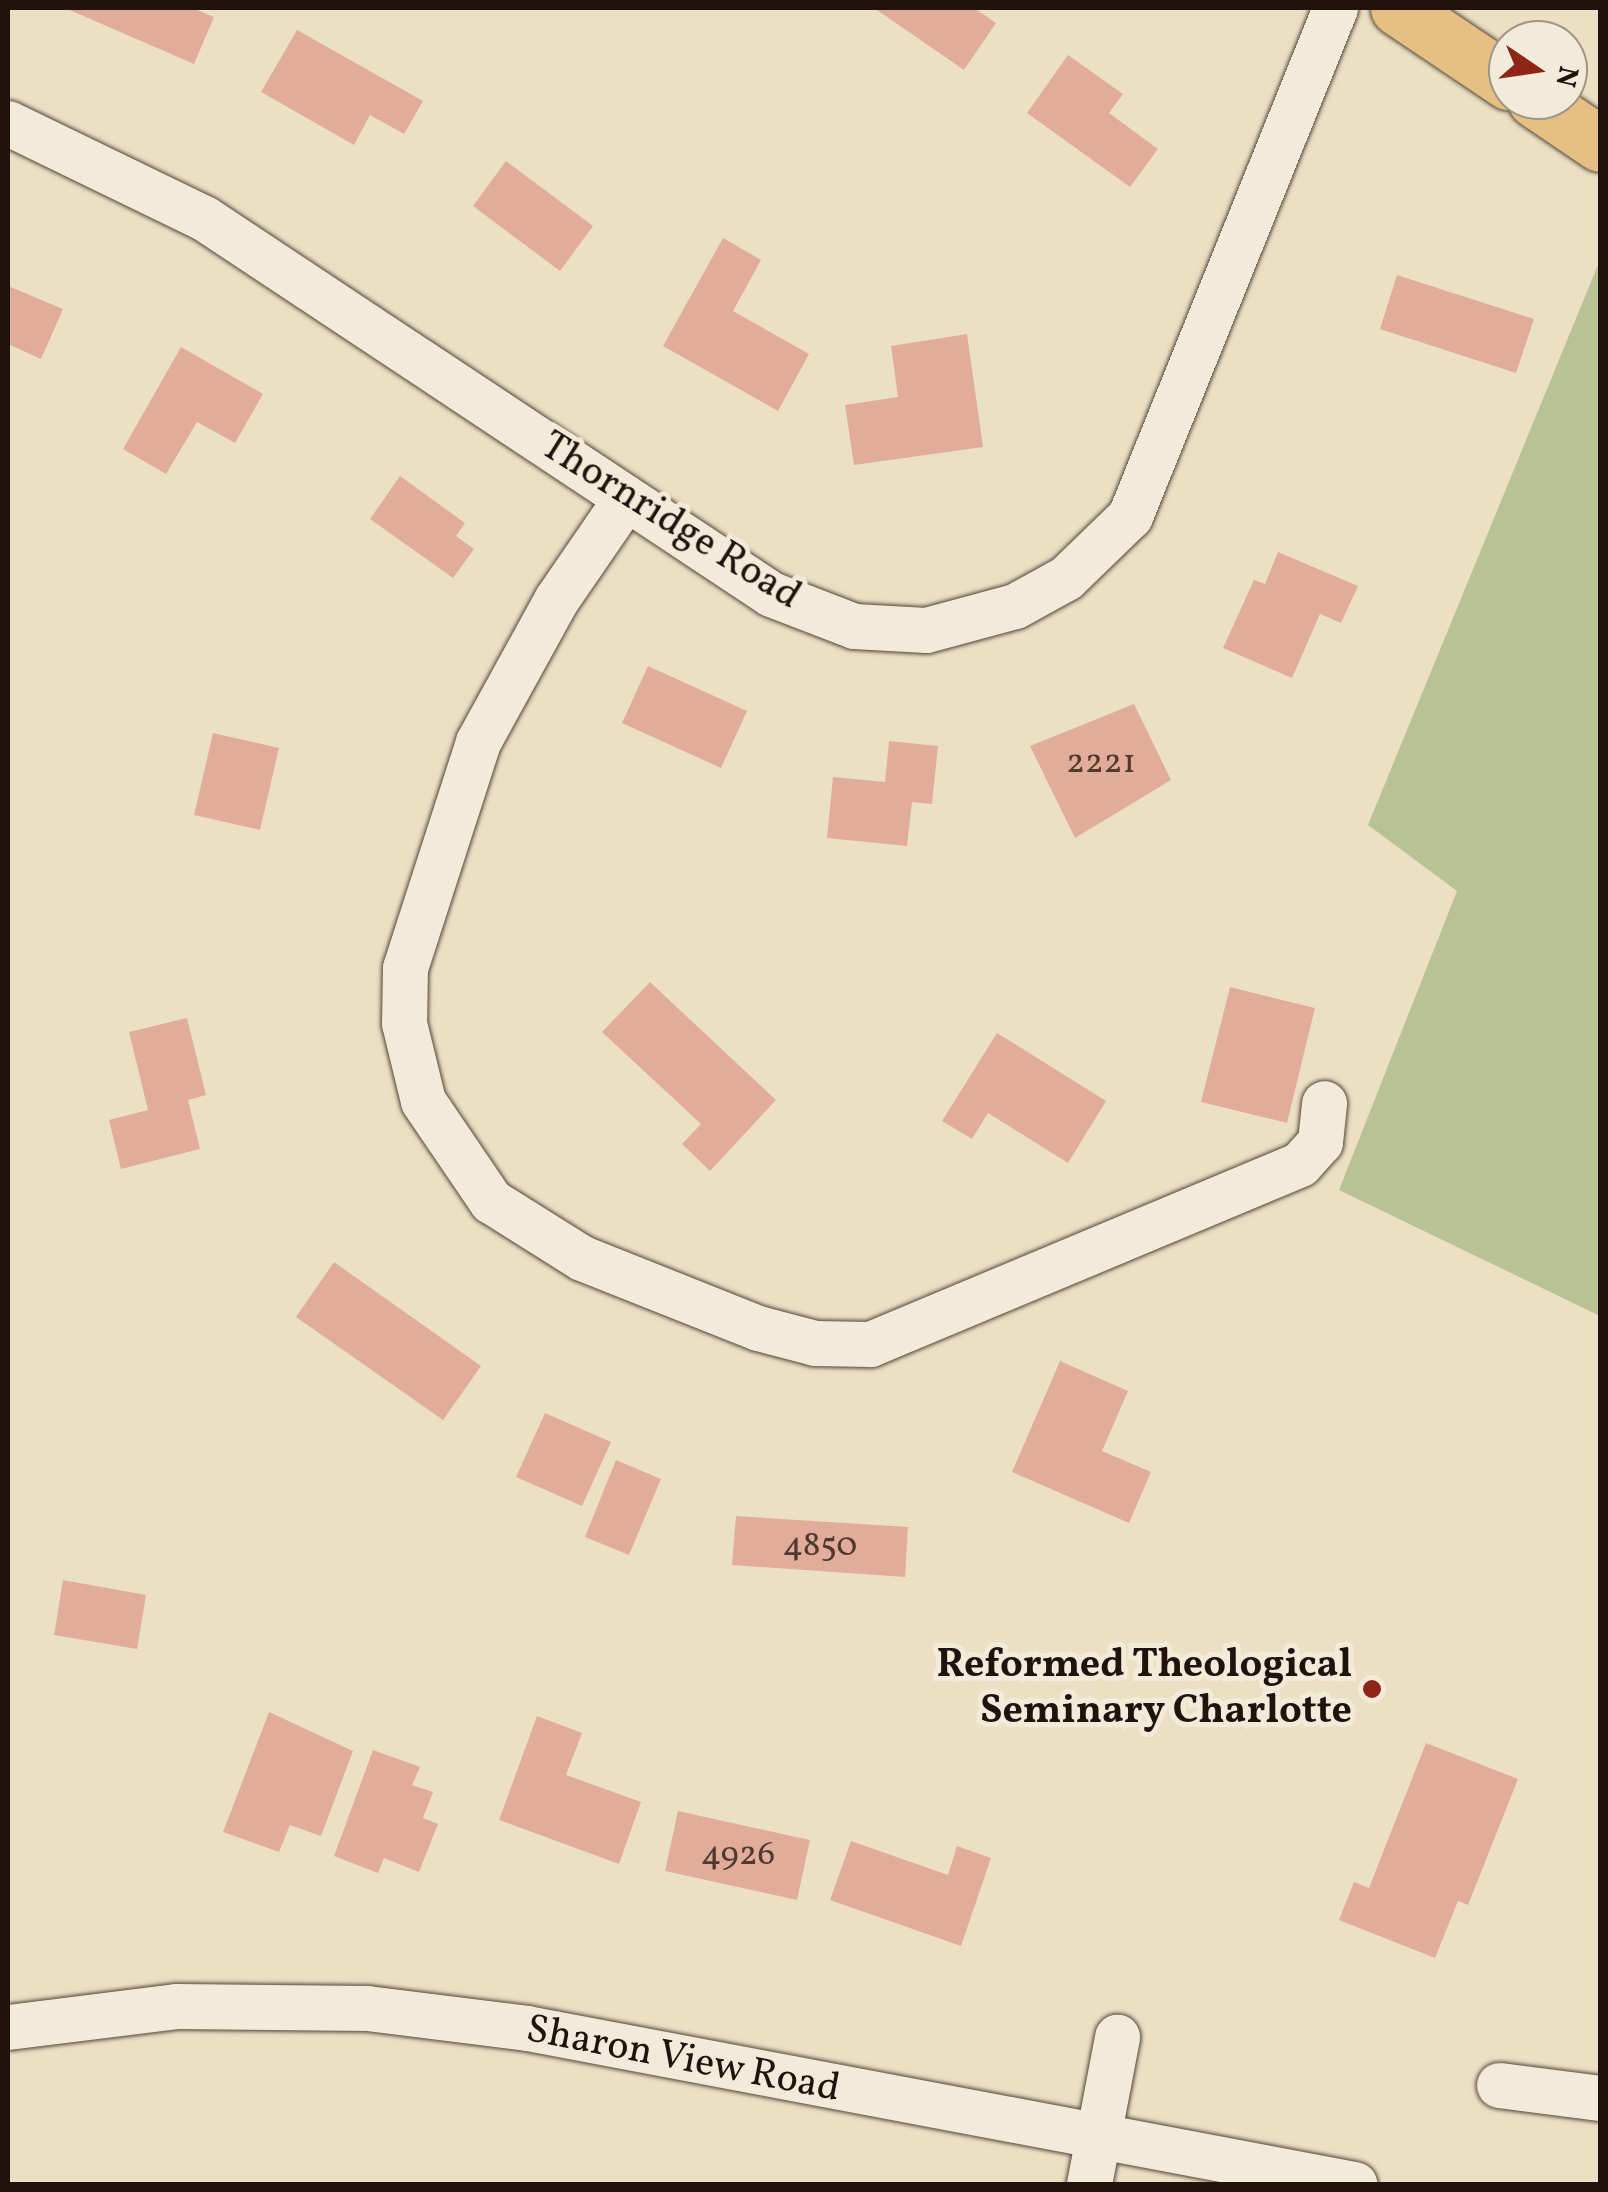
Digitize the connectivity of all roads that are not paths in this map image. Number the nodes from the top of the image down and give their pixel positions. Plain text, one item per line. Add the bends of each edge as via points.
1 (1335, 8) edge
2 (1398, 8) edge
3 (1488, 69) edge
4 (1565, 120) edge
5 (8, 123) edge
6 (1600, 144) edge
7 (626, 498) junction
8 (1324, 1103) dead end
9 (8, 2027) edge
10 (1118, 2038) dead end
11 (1499, 2085) dead end
12 (1600, 2098) edge
13 (1098, 2134) junction
14 (1089, 2184) edge
15 (1354, 2184) edge

1 - 7 street, Thornridge Road via 1151,476 1130,516 1066,578 968,623 854,626 772,594
2 - 3 main road
4 - 6 main road
5 - 7 street, Thornridge Road via 204,218
7 - 8 street via 505,689 445,825 405,968 413,1074 450,1152 534,1234 758,1328 814,1343 870,1344 1300,1164 1320,1142
9 - 13 street, Sharon View Road via 176,2006 368,2008 527,2028
10 - 13 street
11 - 12 street
13 - 14 street
13 - 15 street, Sharon View Road

